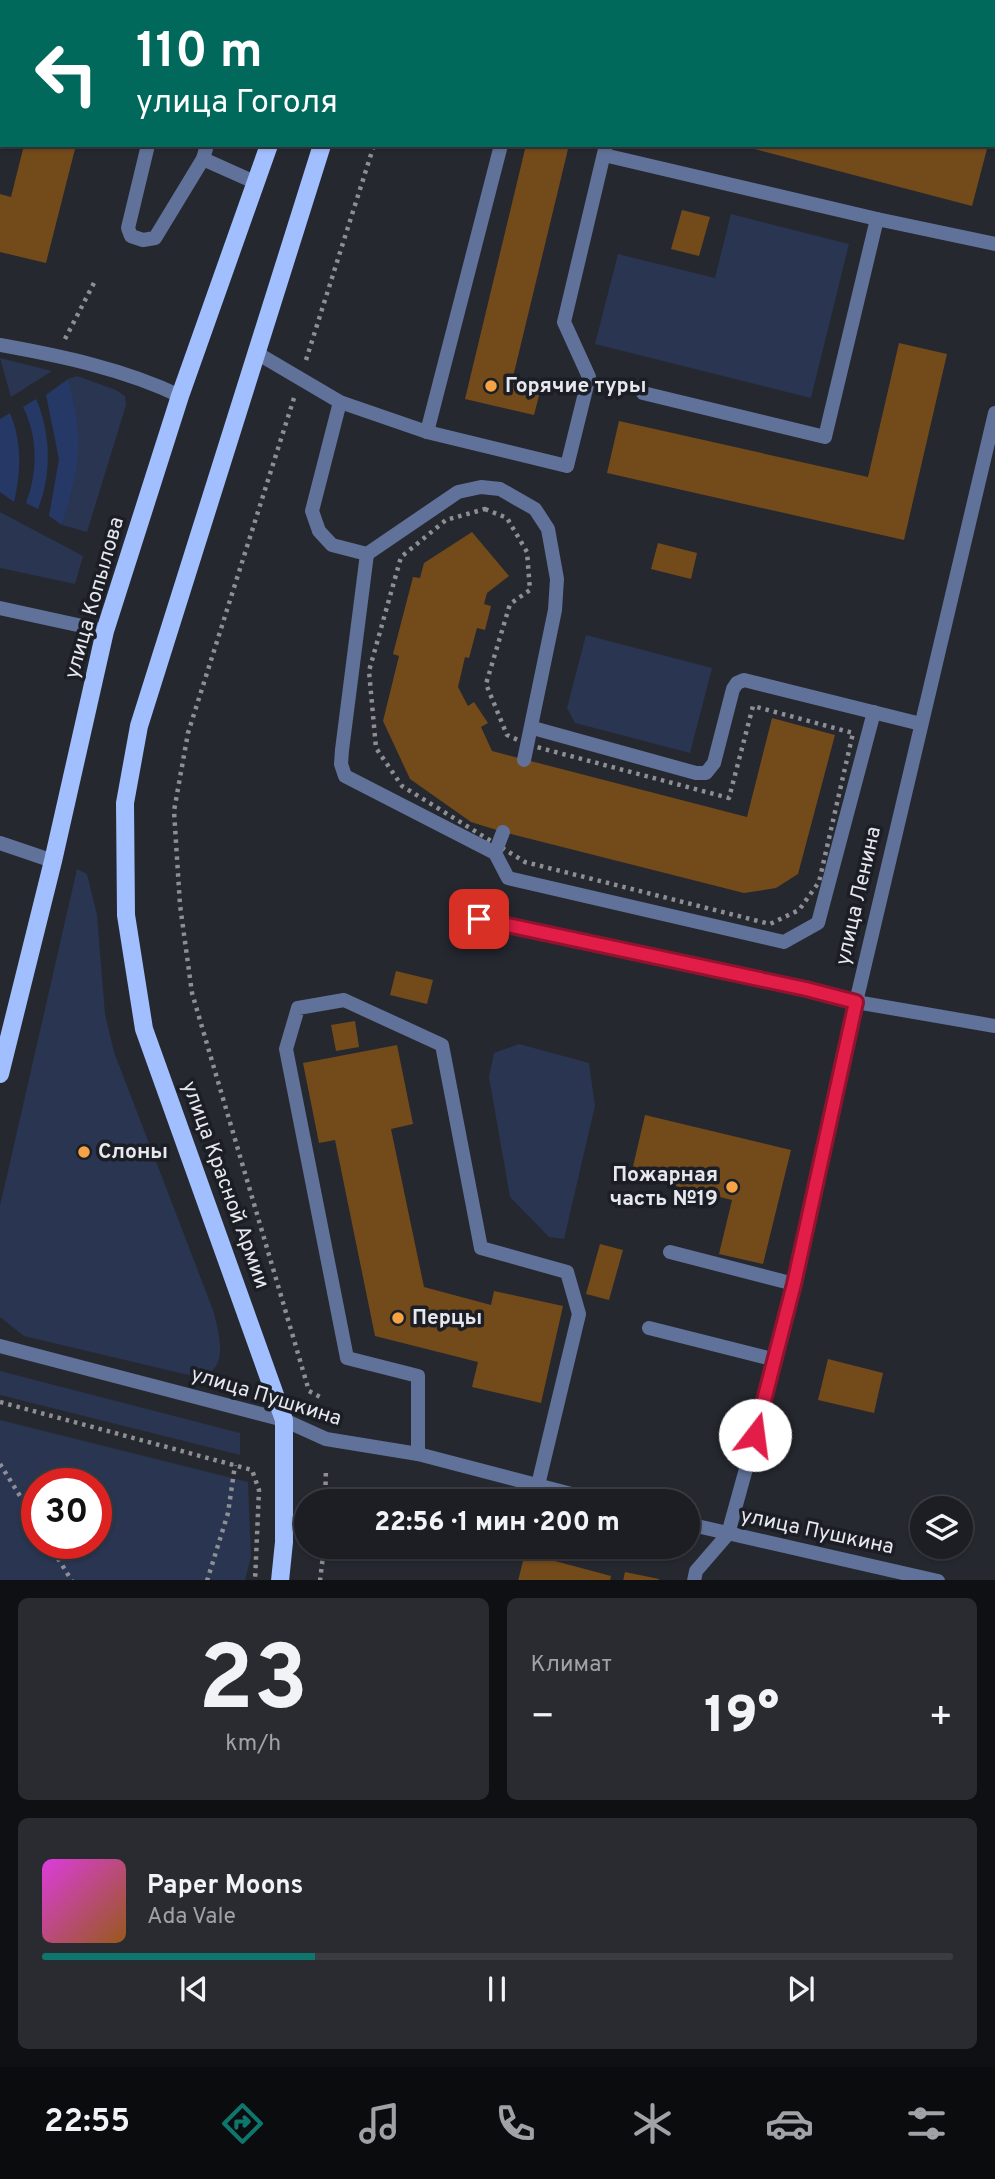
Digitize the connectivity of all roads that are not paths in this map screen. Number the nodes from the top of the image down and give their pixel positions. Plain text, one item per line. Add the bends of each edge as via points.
1 (148, 147) edge
2 (268, 147) edge
3 (321, 147) edge
4 (500, 147) edge
5 (605, 150) edge
6 (205, 152) edge
7 (257, 183) junction
8 (877, 219) junction
9 (995, 243) edge
10 (0, 345) edge
11 (255, 352) junction
12 (643, 393) dead end
13 (180, 396) junction
14 (340, 402) junction
15 (995, 413) edge
16 (427, 432) junction
17 (368, 554) junction
18 (0, 608) edge
19 (105, 631) junction
20 (874, 712) junction
21 (921, 724) junction
22 (533, 728) junction
23 (524, 760) dead end
24 (503, 832) dead end
25 (0, 843) edge
26 (495, 853) junction
27 (53, 861) junction
28 (479, 919) dead end
29 (856, 1002) junction
30 (995, 1027) edge
31 (0, 1074) edge
32 (670, 1252) dead end
33 (794, 1284) junction
34 (649, 1328) dead end
35 (0, 1346) edge
36 (776, 1360) junction
37 (284, 1420) junction
38 (418, 1454) junction
39 (538, 1485) junction
40 (553, 1489) edge
41 (700, 1527) edge
42 (728, 1534) junction
43 (280, 1580) edge
44 (694, 1580) edge
45 (938, 1580) edge

1 - 6 street via 128,228 131,236 143,240 155,238
2 - 7 main road, улица Копылова
3 - 11 main road
4 - 16 street
5 - 8 street
5 - 16 street via 564,322 589,377 567,466
6 - 7 street
7 - 13 main road, улица Копылова
8 - 9 street
8 - 12 street via 825,436
10 - 13 street via 57,355 151,382
11 - 14 street
11 - 37 main road, улица Красной Армии via 139,726 125,803 126,915 144,1029
13 - 19 main road, улица Копылова
14 - 16 street
14 - 17 street via 312,511 318,531 332,545
15 - 21 street, улица Ленина
17 - 22 street via 458,492 500,489 536,509 548,528 557,579
17 - 26 street via 342,750 345,776
18 - 19 street
19 - 27 main road, улица Копылова
20 - 21 street
20 - 22 street via 744,680 733,689 714,763 706,772 696,773
20 - 26 street via 818,923 784,942 509,878
21 - 29 street, улица Ленина
22 - 23 street
24 - 26 street
25 - 27 street
27 - 31 main road, улица Копылова
28 - 29 street
29 - 30 street
29 - 33 street, улица Ленина
32 - 33 street
33 - 36 street, улица Ленина
34 - 36 street
35 - 37 street, улица Пушкина
36 - 42 street, улица Ленина
37 - 38 street, улица Пушкина via 326,1439
37 - 43 main road, улица Красной Армии
38 - 39 street, улица Пушкина
38 - 39 street via 418,1376 347,1357 286,1049 298,1008 344,1000 442,1045 481,1248 567,1272 579,1314
39 - 40 street, улица Пушкина
41 - 42 street, улица Пушкина
42 - 44 street, улица Ленина via 696,1571
42 - 45 street, улица Пушкина

